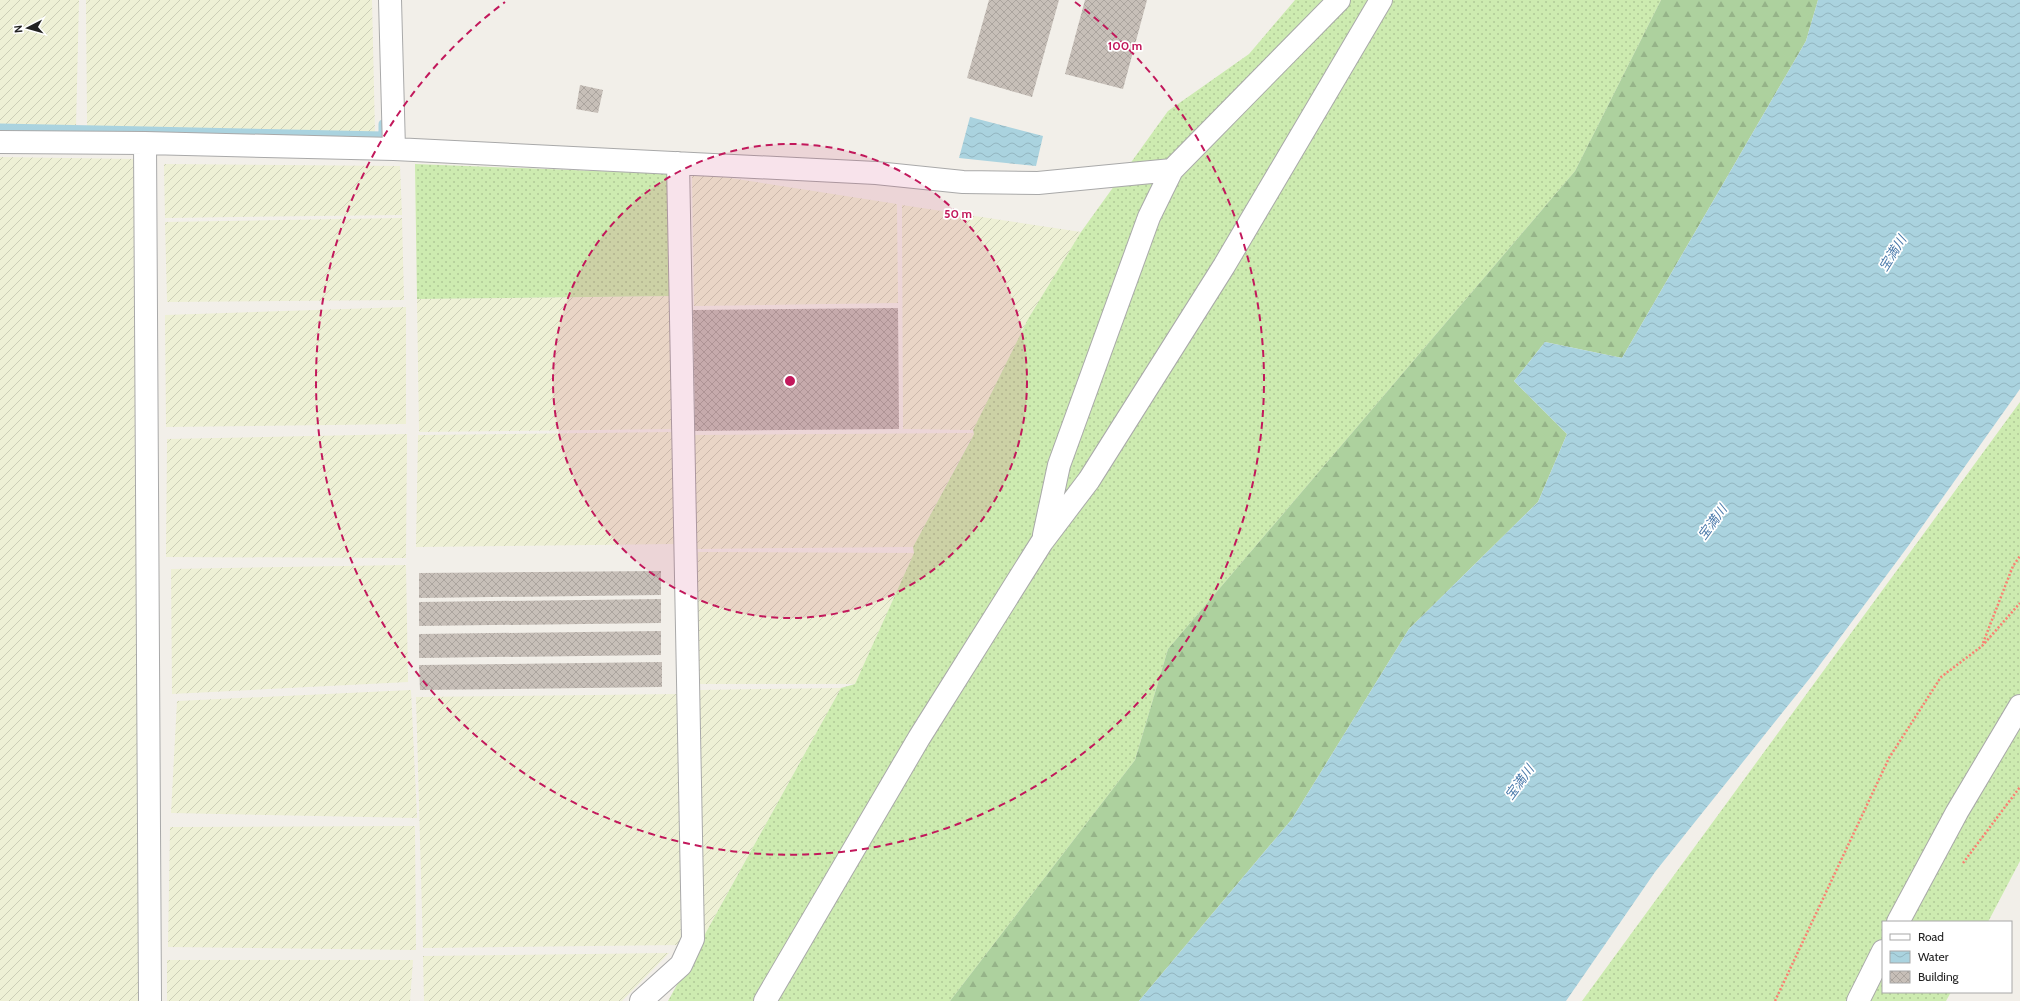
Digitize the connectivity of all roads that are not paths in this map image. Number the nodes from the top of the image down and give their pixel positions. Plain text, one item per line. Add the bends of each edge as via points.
1 (390, 0) edge
2 (1339, 0) edge
3 (1381, 0) edge
4 (0, 142) edge
5 (145, 144) junction
6 (394, 149) junction
7 (678, 163) junction
8 (1172, 170) junction
9 (1042, 542) junction
10 (2020, 706) edge
11 (1899, 921) edge
12 (1882, 953) edge
13 (150, 1001) edge
14 (641, 1001) edge
15 (765, 1001) edge
16 (1858, 1001) edge

1 - 6 street
2 - 8 street
3 - 9 street via 1224,266 1089,480
4 - 5 street
5 - 6 street
5 - 13 street
6 - 7 street
7 - 8 street via 876,173 963,182 1038,183
7 - 14 street via 693,939 681,965
8 - 9 street via 1149,217 1058,465
9 - 15 street via 919,738
10 - 11 street via 1956,812
12 - 16 street

